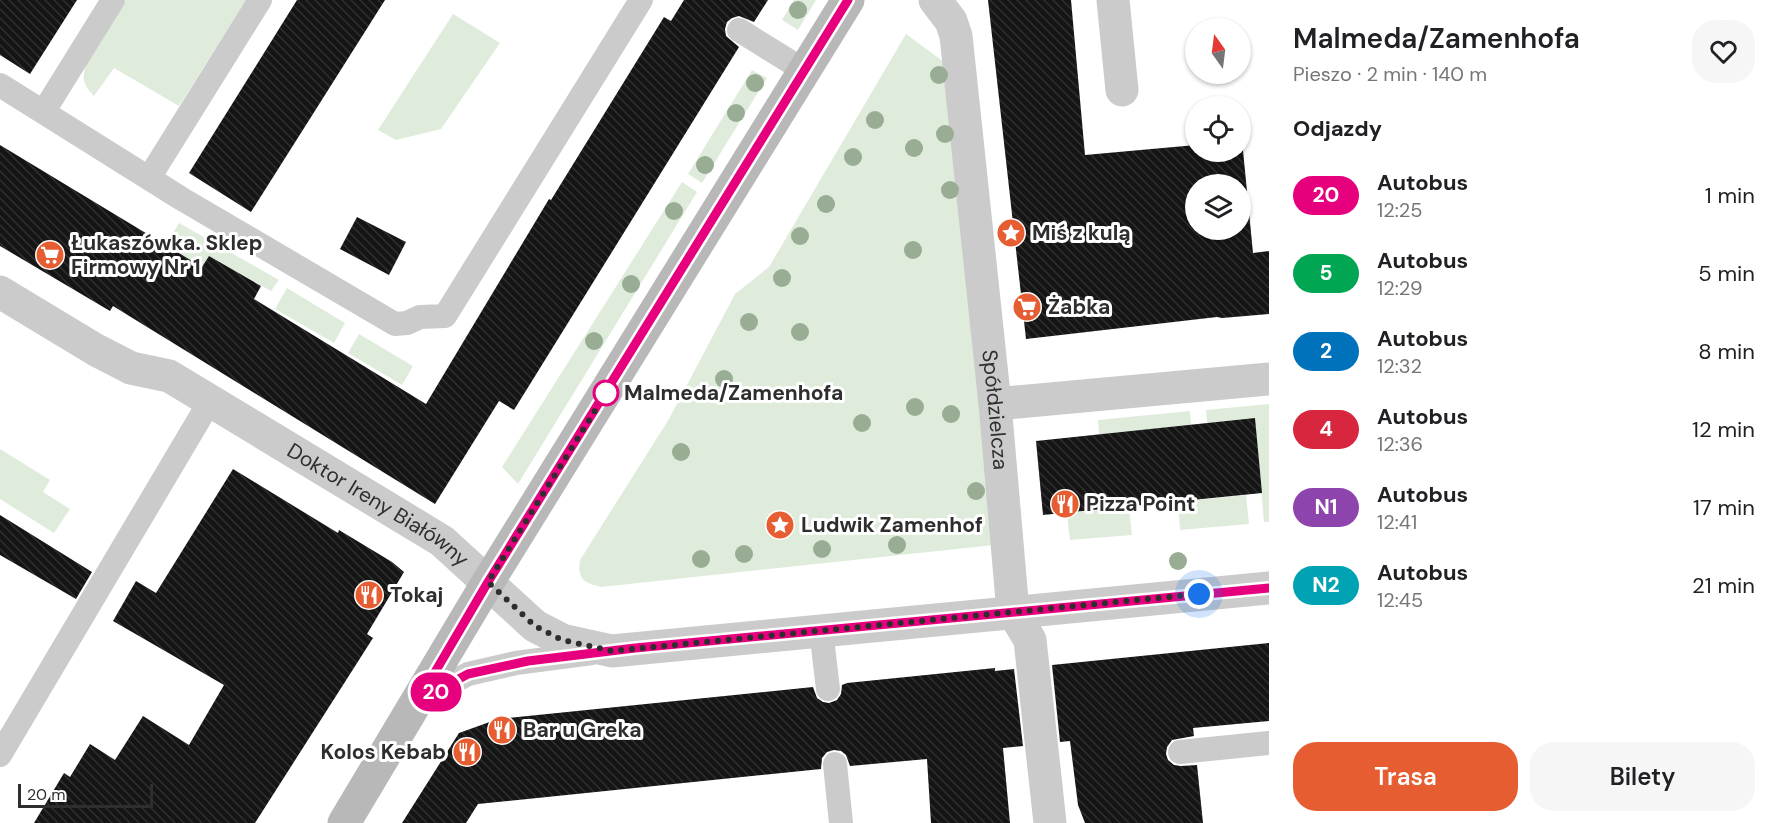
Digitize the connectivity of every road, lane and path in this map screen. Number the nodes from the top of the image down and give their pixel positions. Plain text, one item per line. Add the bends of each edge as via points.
1 (113, 0) edge
2 (260, 0) edge
3 (641, 0) edge
4 (848, 0) edge
5 (935, 0) edge
6 (1113, 0) edge
7 (739, 30) dead end
8 (805, 71) junction
9 (0, 85) edge
10 (1122, 90) dead end
11 (44, 111) junction
12 (149, 178) junction
13 (0, 292) edge
14 (1269, 379) edge
15 (210, 401) junction
16 (995, 404) junction
17 (488, 582) junction
18 (1269, 588) edge
19 (1013, 612) junction
20 (821, 630) junction
21 (612, 651) junction
22 (828, 689) dead end
23 (418, 701) junction
24 (1269, 743) edge
25 (1180, 752) dead end
26 (0, 755) edge
27 (835, 764) dead end
28 (344, 823) edge
29 (841, 823) edge
30 (1050, 823) edge

1 - 11 lane
2 - 12 lane
3 - 12 lane via 445,316 395,324
4 - 8 street
5 - 16 street, Spółdzielcza via 951,21 956,36
6 - 10 street
7 - 8 lane
8 - 17 street
9 - 11 lane
11 - 12 lane
13 - 15 street, Doktor Ireny Białówny via 123,364 169,376
14 - 16 street
15 - 17 street, Doktor Ireny Białówny via 442,541
15 - 26 lane
16 - 19 street, Spółdzielcza
17 - 21 street, Doktor Ireny Białówny via 535,626 562,640
17 - 23 street
18 - 19 street, Doktor Ireny Białówny
19 - 20 street, Doktor Ireny Białówny
19 - 30 street, Spółdzielcza via 1030,640
20 - 21 street, Doktor Ireny Białówny
20 - 22 lane
21 - 23 lane via 516,663 468,674
23 - 28 street
24 - 25 lane
27 - 29 lane

